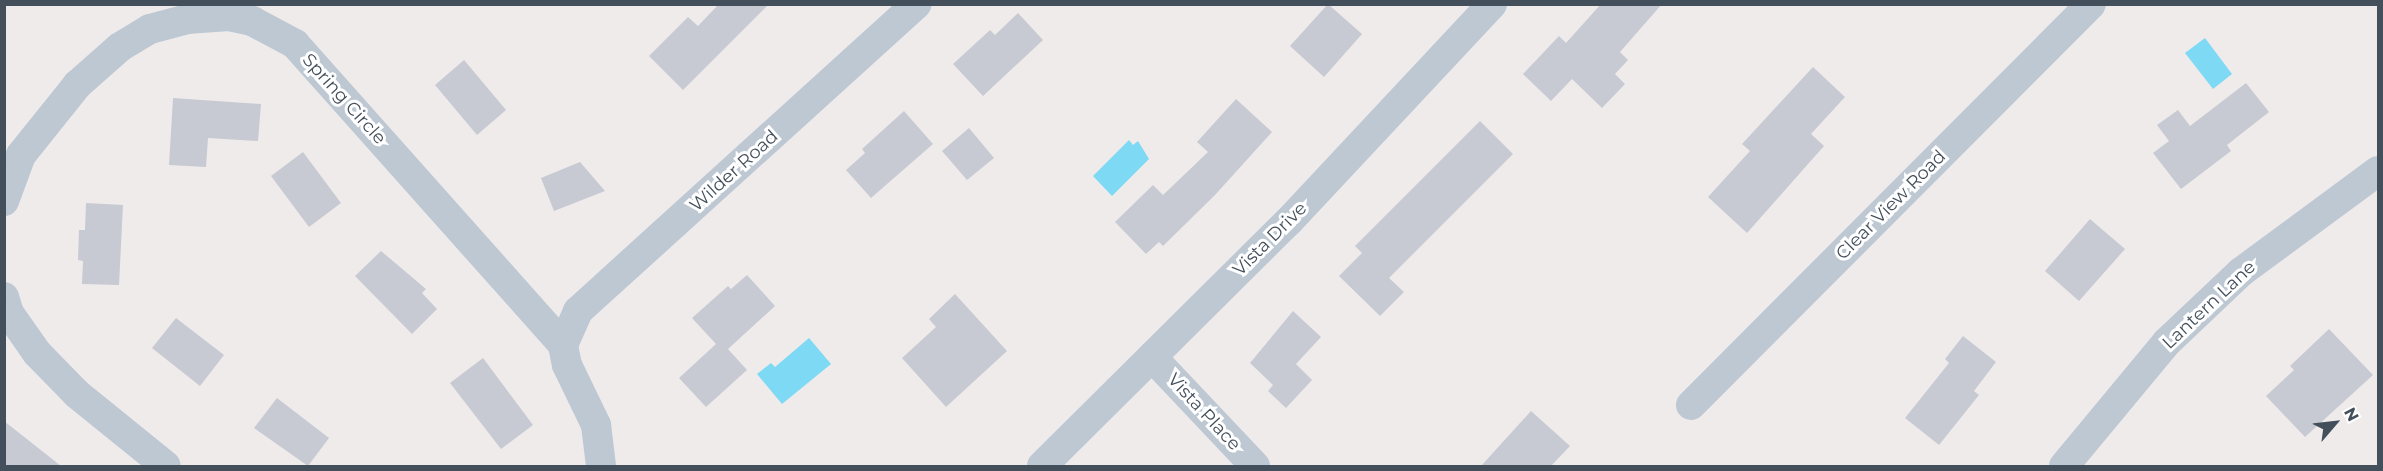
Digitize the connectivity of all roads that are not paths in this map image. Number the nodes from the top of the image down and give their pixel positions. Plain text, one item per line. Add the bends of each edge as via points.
1 (917, 4) edge
2 (1492, 4) edge
3 (2091, 4) edge
4 (2379, 171) edge
5 (4, 201) edge
6 (4, 297) edge
7 (563, 345) junction
8 (1152, 357) junction
9 (1691, 405) dead end
10 (166, 466) edge
11 (601, 466) edge
12 (1042, 466) edge
13 (1255, 466) edge
14 (2064, 466) edge

1 - 7 street, Wilder Road via 578,311
2 - 8 street, Vista Drive via 1289,221
3 - 9 street, Clear View Road
4 - 14 street, Lantern Lane via 2241,272 2167,342
5 - 7 street, Spring Circle via 21,155 77,84 120,47 150,30 187,19 229,16 252,21 295,44
6 - 10 street via 9,313 42,359 81,398
7 - 11 street, Spring Circle via 567,365 596,425
8 - 12 street, Vista Drive
8 - 13 street, Vista Place

